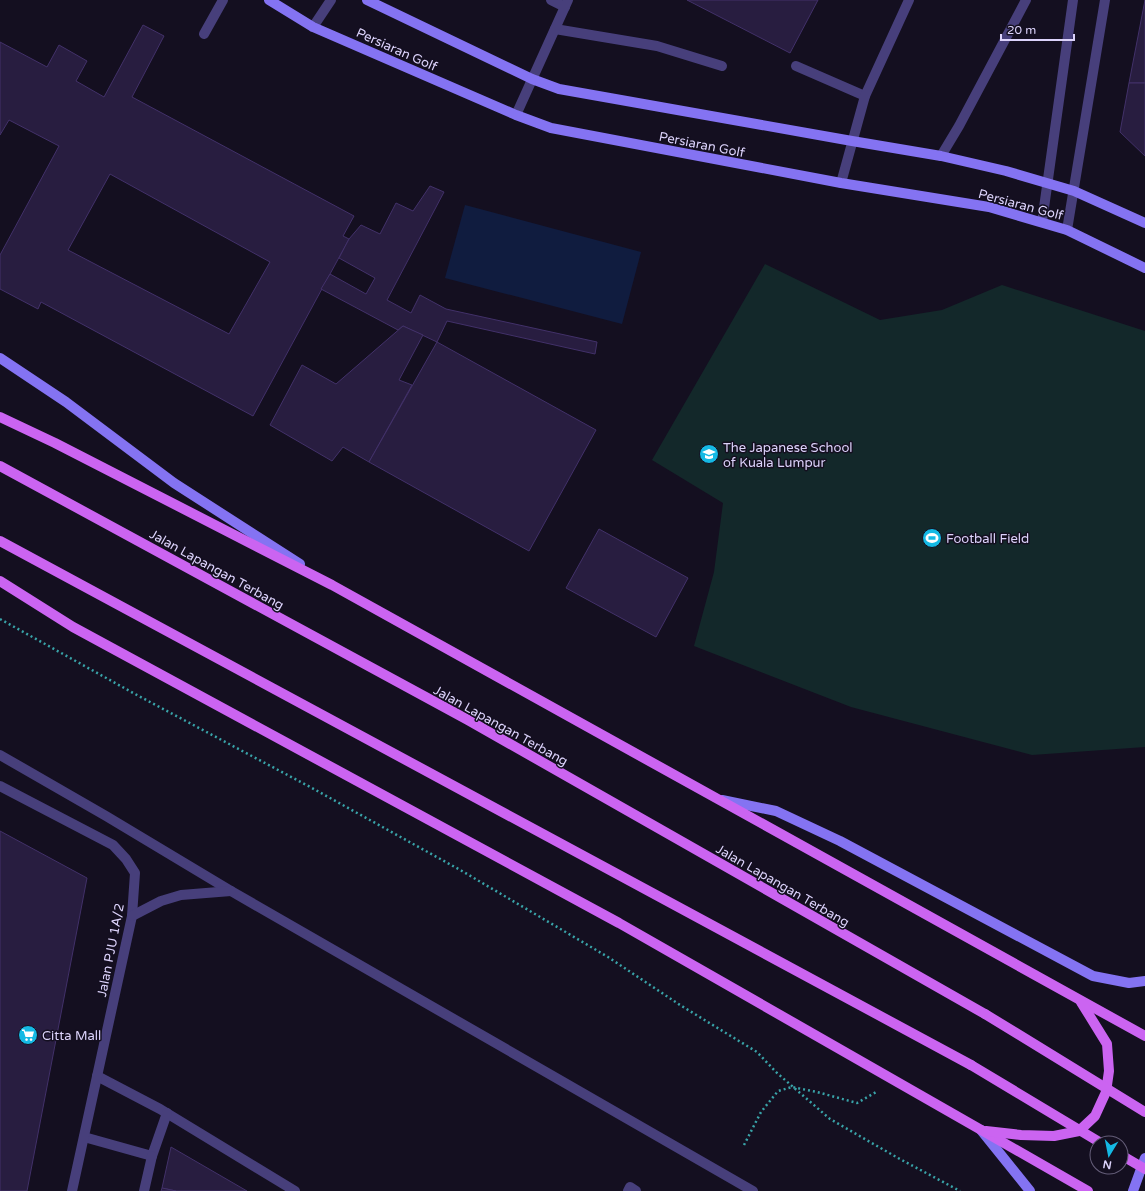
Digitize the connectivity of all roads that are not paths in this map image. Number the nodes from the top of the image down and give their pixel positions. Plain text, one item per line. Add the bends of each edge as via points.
1 (224, 0) edge
2 (331, 0) edge
3 (367, 0) edge
4 (551, 0) edge
5 (909, 0) edge
6 (1026, 0) edge
7 (1073, 0) edge
8 (1105, 0) edge
9 (274, 1) edge
10 (566, 3) edge
11 (313, 27) junction
12 (555, 29) junction
13 (204, 34) dead end
14 (722, 66) dead end
15 (796, 66) dead end
16 (532, 80) junction
17 (865, 96) junction
18 (516, 115) junction
19 (852, 141) junction
20 (941, 156) junction
21 (841, 183) junction
22 (1047, 183) junction
23 (1074, 191) junction
24 (1042, 222) junction
25 (1145, 223) edge
26 (1067, 230) junction
27 (1145, 268) edge
28 (0, 358) edge
29 (0, 417) edge
30 (0, 466) edge
31 (0, 541) edge
32 (0, 581) edge
33 (332, 585) junction
34 (0, 755) edge
35 (0, 786) edge
36 (720, 800) junction
37 (231, 891) junction
38 (132, 916) junction
39 (1145, 981) edge
40 (1080, 1000) junction
41 (1145, 1036) edge
42 (97, 1076) junction
43 (1145, 1112) edge
44 (167, 1113) junction
45 (981, 1130) junction
46 (1089, 1136) edge
47 (84, 1137) junction
48 (152, 1156) junction
49 (1145, 1158) edge
50 (1129, 1160) edge
51 (1145, 1169) edge
52 (72, 1191) edge
53 (144, 1191) edge
54 (295, 1191) edge
55 (628, 1191) edge
56 (636, 1191) edge
57 (753, 1191) edge
58 (1030, 1191) edge
59 (1088, 1191) edge
60 (1133, 1191) edge

1 - 13 street
2 - 11 street
3 - 16 street, Persiaran Golf
4 - 10 street
5 - 17 street
6 - 20 street
7 - 22 street
8 - 23 street
9 - 11 street, Persiaran Golf
10 - 12 street
11 - 18 street, Persiaran Golf
12 - 14 street via 657,46
12 - 16 street
15 - 17 street
16 - 18 street
16 - 19 street, Persiaran Golf via 560,89
17 - 19 street
18 - 21 street, Persiaran Golf via 551,128
19 - 20 street, Persiaran Golf
19 - 21 street
20 - 22 street, Persiaran Golf
21 - 24 street, Persiaran Golf via 989,207
22 - 23 street, Persiaran Golf
22 - 24 street
23 - 25 street, Persiaran Golf
23 - 26 street
24 - 26 street, Persiaran Golf
26 - 27 street, Persiaran Golf
28 - 33 street via 66,402 174,484
29 - 33 main road
30 - 43 main road, Jalan Lapangan Terbang, bridge via 468,720 985,1014
31 - 46 main road, bridge via 971,1065
32 - 45 main road via 73,627 619,923
33 - 36 main road
34 - 37 street
35 - 38 street, Jalan PJU 1A/2 via 113,845 135,873
36 - 39 street via 776,811 840,841 1092,976 1128,983
36 - 40 main road
37 - 38 street via 181,895 161,901
37 - 57 street
38 - 42 street, Jalan PJU 1A/2
40 - 41 main road
40 - 45 main road via 1107,1044 1109,1071 1106,1092 1095,1116 1079,1131 1054,1136
42 - 44 street
42 - 47 street, Jalan PJU 1A/2
44 - 48 street
44 - 54 street
45 - 58 street
45 - 59 main road
47 - 48 street
47 - 52 street, Jalan PJU 1A/2
48 - 53 street
49 - 60 street
50 - 51 main road, bridge
55 - 56 street via 630,1187

